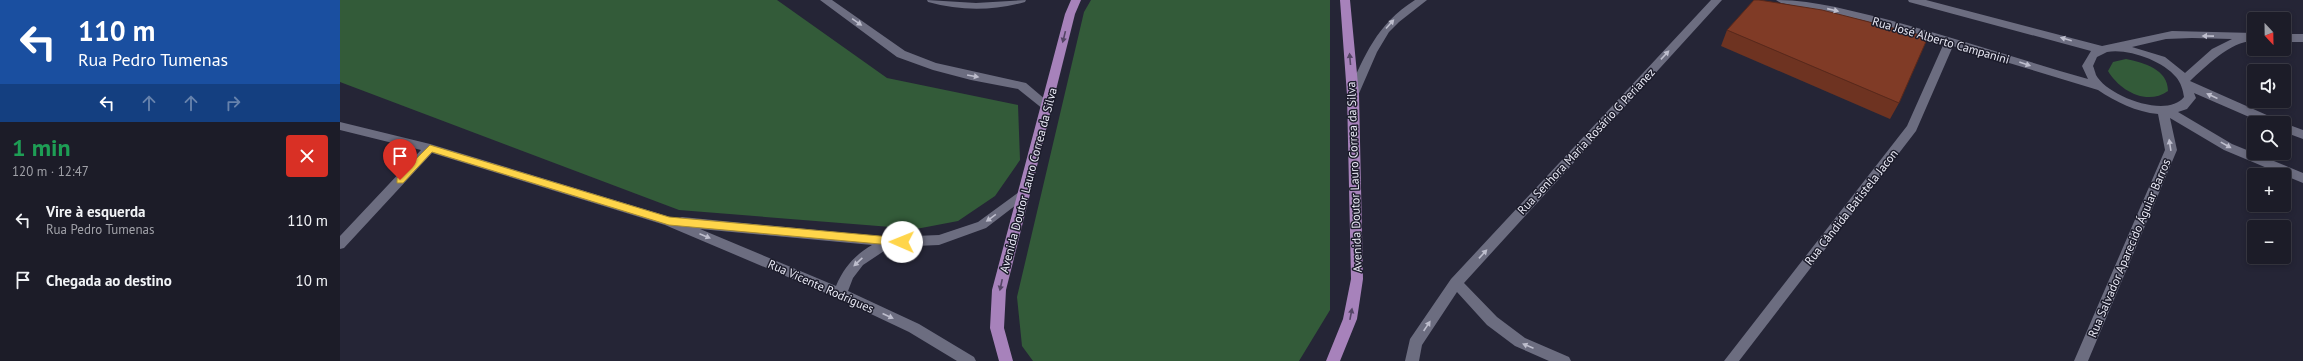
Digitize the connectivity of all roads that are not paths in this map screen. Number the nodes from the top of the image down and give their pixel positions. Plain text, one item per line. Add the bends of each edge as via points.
1 (825, 0) edge
2 (932, 0) edge
3 (1021, 0) edge
4 (1076, 0) edge
5 (1345, 0) edge
6 (1422, 0) edge
7 (1716, 0) edge
8 (1781, 0) edge
9 (1913, 0) edge
10 (2247, 37) edge
11 (2291, 38) edge
12 (2303, 38) edge
13 (2247, 39) edge
14 (1950, 40) junction
15 (2107, 49) junction
16 (2187, 82) junction
17 (2100, 87) junction
18 (1353, 96) junction
19 (1047, 106) junction
20 (2166, 111) junction
21 (2259, 116) edge
22 (340, 126) edge
23 (2291, 130) edge
24 (2303, 135) edge
25 (430, 148) junction
26 (2303, 178) edge
27 (1023, 195) junction
28 (669, 221) junction
29 (890, 242) junction
30 (340, 244) edge
31 (1456, 283) junction
32 (840, 293) junction
33 (1336, 356) edge
34 (969, 361) edge
35 (1006, 361) edge
36 (1328, 361) edge
37 (1412, 361) edge
38 (1564, 361) edge
39 (1731, 361) edge
40 (2081, 361) edge

1 -> 19 street via 902,54 964,74 1022,86
2 - 3 street via 957,6 1002,5
4 -> 19 main road, Avenida Doutor Lauro Correa da Silva via 1070,14
18 -> 5 main road, Avenida Doutor Lauro Correa da Silva
18 -> 6 street via 1378,38 1401,12
31 -> 7 street, Rua Senhora Maria Rosário G Perianez
8 -> 14 street, Rua José Alberto Campanini via 1897,25
15 -> 9 street
10 -> 15 street via 2172,35
11 - 12 street
13 - 16 street via 2216,52
14 -> 17 street, Rua José Alberto Campanini
14 - 39 street, Rua Cândida Batistela Jacon via 1912,128
15 - 16 street via 2131,49 2152,55 2171,66
15 - 17 street via 2093,55 2089,64 2091,75
16 - 20 street via 2190,98 2183,106
21 -> 16 street
17 - 20 street via 2124,102 2141,108
33 -> 18 main road, Avenida Doutor Lauro Correa da Silva via 1350,319 1357,279
19 - 27 main road, Avenida Doutor Lauro Correa da Silva
20 -> 26 street via 2228,147
40 -> 20 street, Rua Salvador Aparecido Águiar Barros via 2172,150
22 - 25 street, Rua Vicente Rodrigues
23 - 24 street
25 - 28 street, Rua Vicente Rodrigues
25 - 30 street
27 -> 29 street, Rua Vicente Rodrigues via 982,225 939,240
27 -> 35 main road, Avenida Doutor Lauro Correa da Silva via 999,290 997,328
28 - 29 street, Rua Vicente Rodrigues
28 -> 32 street, Rua Vicente Rodrigues
29 -> 32 street via 867,254 848,272
37 -> 31 street, Rua Senhora Maria Rosário G Perianez via 1415,343
38 -> 31 street via 1520,342 1492,321
32 -> 34 street, Rua Vicente Rodrigues via 914,328
33 - 36 main road

